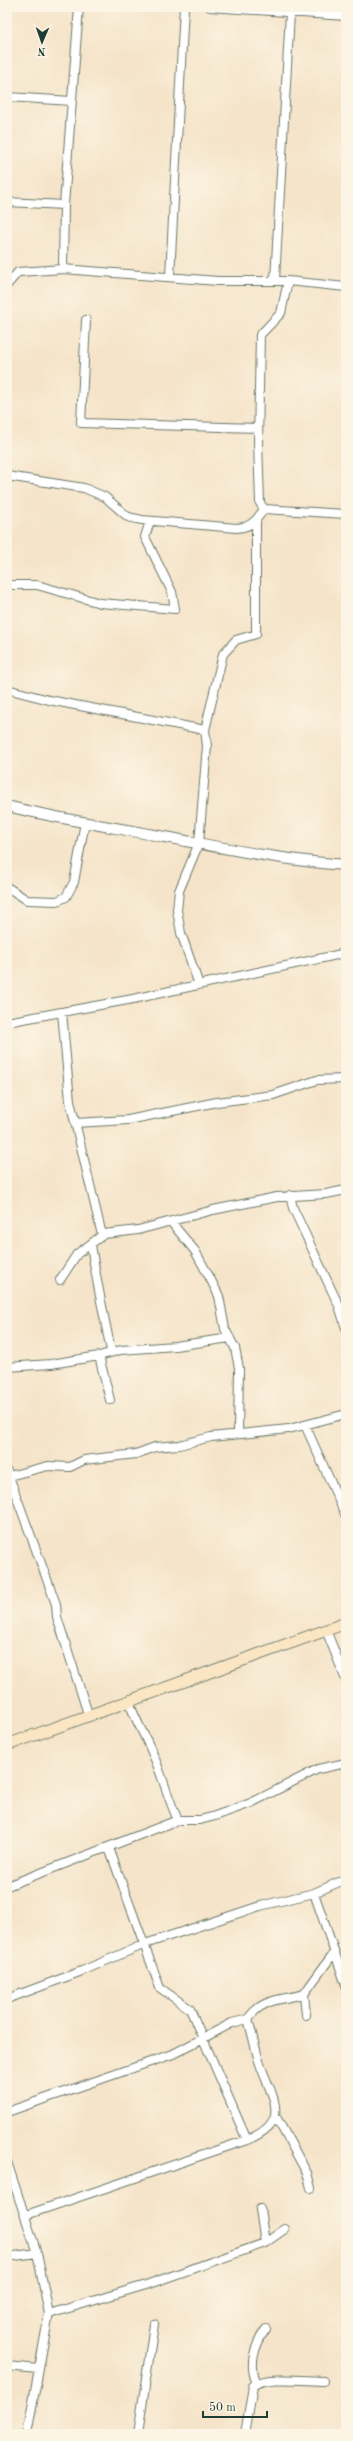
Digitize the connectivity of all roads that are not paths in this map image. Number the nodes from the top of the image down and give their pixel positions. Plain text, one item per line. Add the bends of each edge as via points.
1 (79, 7) edge
2 (184, 7) edge
3 (210, 7) edge
4 (290, 12) junction
5 (346, 16) edge
6 (7, 97) edge
7 (72, 101) junction
8 (7, 202) edge
9 (64, 205) junction
10 (63, 269) junction
11 (170, 276) junction
12 (275, 280) junction
13 (288, 280) junction
14 (7, 285) edge
15 (346, 287) edge
16 (86, 320) dead end
17 (258, 428) junction
18 (7, 476) edge
19 (264, 509) junction
20 (346, 514) edge
21 (150, 521) junction
22 (256, 521) junction
23 (7, 585) edge
24 (7, 690) edge
25 (205, 730) junction
26 (7, 806) edge
27 (85, 822) junction
28 (199, 843) junction
29 (346, 865) edge
30 (7, 887) edge
31 (346, 953) edge
32 (199, 985) junction
33 (62, 1012) junction
34 (7, 1022) edge
35 (346, 1079) edge
36 (75, 1122) junction
37 (346, 1190) edge
38 (290, 1195) junction
39 (171, 1222) junction
40 (102, 1235) junction
41 (90, 1244) junction
42 (60, 1280) dead end
43 (343, 1308) edge
44 (346, 1328) edge
45 (230, 1338) junction
46 (111, 1351) junction
47 (99, 1356) junction
48 (7, 1367) edge
49 (110, 1400) dead end
50 (346, 1414) edge
51 (305, 1425) junction
52 (238, 1434) junction
53 (8, 1473) edge
54 (346, 1516) edge
55 (346, 1623) edge
56 (326, 1630) junction
57 (346, 1680) edge
58 (130, 1702) junction
59 (89, 1716) junction
60 (7, 1745) edge
61 (346, 1763) edge
62 (178, 1820) junction
63 (109, 1848) junction
64 (346, 1879) edge
65 (7, 1886) edge
66 (314, 1893) junction
67 (145, 1944) junction
68 (333, 1954) junction
69 (344, 1973) edge
70 (346, 1985) edge
71 (304, 1994) junction
72 (7, 1999) edge
73 (306, 2015) dead end
74 (248, 2019) junction
75 (204, 2039) junction
76 (7, 2112) edge
77 (275, 2115) junction
78 (247, 2140) junction
79 (7, 2162) edge
80 (311, 2188) dead end
81 (260, 2209) dead end
82 (26, 2215) junction
83 (285, 2229) dead end
84 (265, 2243) junction
85 (37, 2253) junction
86 (7, 2257) edge
87 (48, 2314) junction
88 (154, 2324) dead end
89 (266, 2328) dead end
90 (7, 2366) edge
91 (38, 2369) junction
92 (323, 2381) dead end
93 (257, 2383) junction
94 (27, 2434) edge
95 (138, 2434) edge
96 (246, 2434) edge

1 - 7 street
2 - 11 street
3 - 4 street
4 - 5 street
4 - 12 street
6 - 7 street
7 - 9 street
8 - 9 street
9 - 10 street
10 - 11 street
10 - 14 street via 18,272
11 - 12 street via 218,281
12 - 13 street
13 - 15 street
13 - 17 street via 281,312 260,336
16 - 17 street via 81,423
17 - 19 street via 260,503
18 - 21 street via 84,488 105,497 128,517
19 - 20 street
19 - 22 street
21 - 22 street via 236,528 247,527
21 - 23 street via 145,537 170,588 175,610 100,603 37,585
22 - 25 street via 256,634 236,640 223,654
24 - 25 street
25 - 28 street via 207,746
26 - 27 street via 53,818
27 - 28 street
27 - 30 street via 74,882 66,897 57,900 27,900
28 - 29 street
28 - 32 street via 179,891 177,910 181,933
31 - 32 street
32 - 33 street
33 - 34 street
33 - 36 street via 66,1068
35 - 36 street via 317,1080 273,1095 225,1101 128,1120
36 - 40 street
37 - 38 street via 326,1194
38 - 39 street via 213,1210
38 - 43 street via 293,1208
39 - 40 street
39 - 45 street via 195,1251 211,1280 218,1296 221,1317
40 - 41 street
41 - 42 street via 77,1254
41 - 46 street via 94,1275
43 - 44 street
45 - 46 street
45 - 52 street via 239,1368
46 - 47 street
47 - 48 street via 51,1364
47 - 49 street
50 - 51 street
51 - 52 street
51 - 54 street
52 - 53 street via 211,1436 179,1446 155,1447 136,1454 84,1460 70,1467 48,1466
53 - 59 street via 56,1604 57,1617
55 - 56 main road
56 - 57 street
56 - 58 main road
58 - 59 main road
58 - 62 street
59 - 60 main road
61 - 62 street via 318,1769 251,1803 215,1816 200,1820
62 - 63 street via 143,1832
63 - 65 street
63 - 67 street
64 - 66 street
66 - 67 street via 260,1906
66 - 68 street
67 - 72 street
67 - 75 street via 160,1988 190,2009
68 - 69 street
68 - 71 street
69 - 70 street
71 - 73 street
71 - 74 street via 278,1998 264,2004 254,2010
74 - 75 street via 232,2023
74 - 77 street via 259,2062 275,2100
75 - 76 street via 173,2054
75 - 78 street
77 - 78 street via 270,2128
77 - 80 street via 307,2173
78 - 82 street
79 - 82 street
81 - 84 street
82 - 85 street
83 - 84 street
84 - 87 street via 146,2285
85 - 86 street
85 - 87 street
87 - 91 street
88 - 95 street
89 - 93 street via 255,2347 253,2375
90 - 91 street
91 - 94 street
92 - 93 street via 284,2380
93 - 96 street via 253,2386

